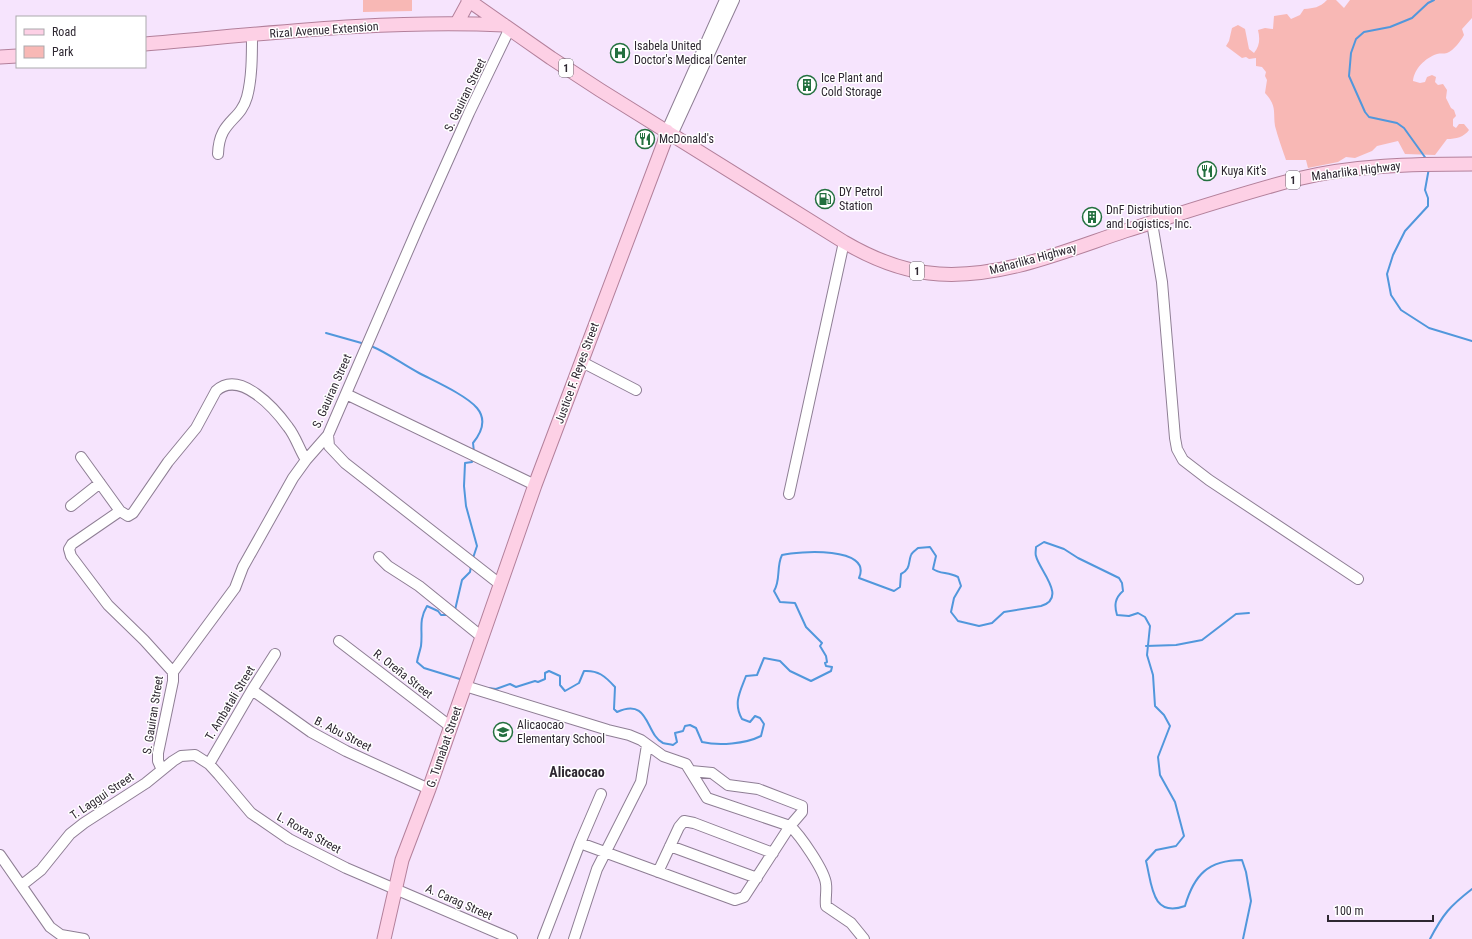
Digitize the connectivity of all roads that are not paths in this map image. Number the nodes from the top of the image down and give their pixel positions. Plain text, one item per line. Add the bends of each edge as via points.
1 (469, 0) edge
2 (725, 0) edge
3 (734, 0) edge
4 (457, 23) junction
5 (507, 28) junction
6 (252, 35) junction
7 (146, 44) edge
8 (16, 56) edge
9 (0, 57) edge
10 (668, 136) junction
11 (218, 154) dead end
12 (1472, 164) edge
13 (1152, 223) junction
14 (844, 242) junction
15 (582, 362) junction
16 (636, 390) dead end
17 (346, 394) junction
18 (328, 435) junction
19 (82, 457) dead end
20 (306, 460) junction
21 (100, 483) junction
22 (535, 485) junction
23 (789, 494) dead end
24 (71, 506) dead end
25 (120, 511) junction
26 (379, 557) dead end
27 (1358, 579) dead end
28 (501, 585) junction
29 (493, 606) joint
30 (482, 637) junction
31 (339, 641) dead end
32 (275, 654) dead end
33 (173, 672) junction
34 (466, 683) junction
35 (252, 690) junction
36 (451, 727) junction
37 (647, 744) junction
38 (209, 764) junction
39 (162, 770) junction
40 (691, 771) junction
41 (429, 789) junction
42 (601, 794) dead end
43 (790, 826) junction
44 (580, 843) junction
45 (670, 846) junction
46 (605, 853) junction
47 (773, 853) junction
48 (0, 855) edge
49 (658, 872) junction
50 (757, 878) junction
51 (22, 885) junction
52 (394, 888) junction
53 (84, 939) edge
54 (384, 939) edge
55 (512, 939) edge
56 (543, 939) edge
57 (574, 939) edge
58 (864, 939) edge

1 - 4 main road
1 - 5 main road, Maharlika Highway / 1
2 - 10 street
3 - 10 street
4 - 5 main road, Rizal Avenue Extension
4 - 6 main road, Rizal Avenue Extension
5 - 10 main road, Maharlika Highway / 1
5 - 17 street, S. Gauiran Street
6 - 7 main road, Rizal Avenue Extension
6 - 11 street via 247,97 241,109 222,131
8 - 9 main road
10 - 14 main road, Maharlika Highway / 1
10 - 15 main road, Justice F. Reyes Street
12 - 13 main road, Maharlika Highway / 1 via 1327,172 1255,190
13 - 14 main road, Maharlika Highway / 1 via 1054,256 980,274 937,274 912,270 882,261
13 - 27 street via 1162,282 1175,438 1179,454 1209,480
14 - 23 street
15 - 16 street
15 - 22 main road, Justice F. Reyes Street
17 - 18 street, S. Gauiran Street
17 - 22 street
18 - 20 street, S. Gauiran Street
18 - 28 street via 329,446 345,463
19 - 21 street
20 - 25 street via 288,427 257,394 236,384 221,386 212,397 196,428 168,462 133,513 128,516
20 - 33 street, S. Gauiran Street via 293,478 235,588
21 - 24 street
21 - 25 street
22 - 28 main road, Justice F. Reyes Street
25 - 33 street via 72,544 69,549 71,556 108,605
26 - 30 street
28 - 29 main road, Justice F. Reyes Street
29 - 30 main road, G. Tumabat Street
30 - 34 main road, G. Tumabat Street
31 - 36 street, R. Oreña Street
32 - 35 street, T. Ambatali Street
33 - 39 street, S. Gauiran Street via 158,753
34 - 36 main road, G. Tumabat Street
34 - 37 street via 629,735
35 - 38 street, T. Ambatali Street
35 - 41 street, B. Abu Street via 310,732
36 - 41 main road, G. Tumabat Street
37 - 40 street via 663,756 682,761
37 - 46 street via 641,782
38 - 39 street, T. Laggui Street via 188,755 173,760
38 - 52 street, L. Roxas Street via 251,813 276,831 346,868
39 - 51 street, T. Laggui Street via 76,829 41,870
40 - 43 street via 707,798
40 - 43 street via 712,774 728,785 758,789 799,803 802,812
41 - 52 main road, G. Tumabat Street
42 - 44 street
43 - 47 street
43 - 58 street via 798,833 826,882 826,906 851,923
44 - 46 street
44 - 56 street
45 - 47 street via 681,823 689,822
45 - 49 street
45 - 50 street
46 - 49 street
46 - 57 street via 597,869
47 - 50 street
48 - 51 street
49 - 50 street via 735,900 744,897
51 - 53 street via 50,927 61,935
52 - 54 main road, G. Tumabat Street
52 - 55 street, A. Carag Street

